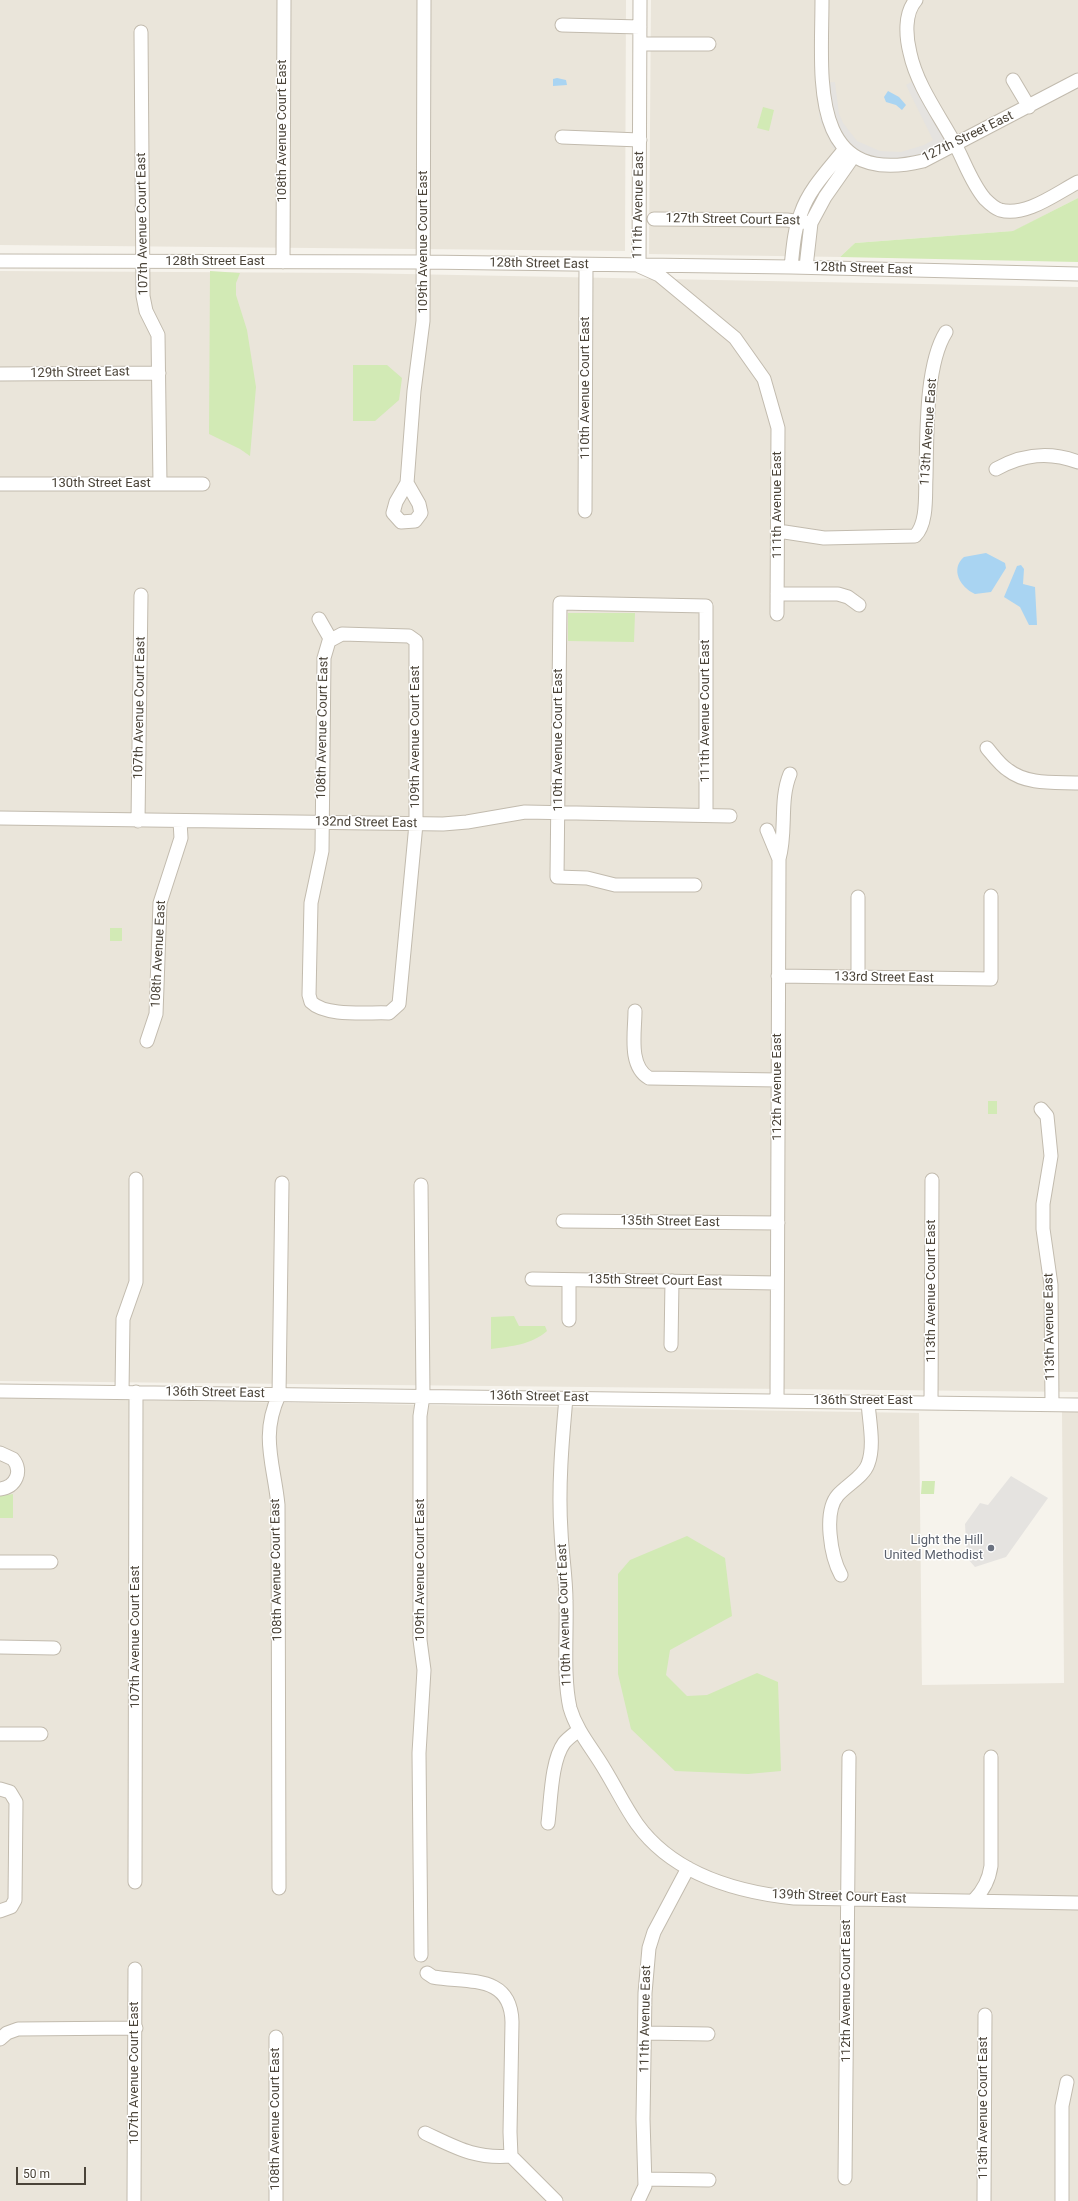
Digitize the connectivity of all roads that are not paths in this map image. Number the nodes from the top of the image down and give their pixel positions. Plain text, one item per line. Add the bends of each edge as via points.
1 (284, 0) edge
2 (424, 0) edge
3 (640, 0) edge
4 (822, 0) edge
5 (915, 0) edge
6 (562, 25) dead end
7 (640, 27) junction
8 (141, 32) dead end
9 (641, 44) junction
10 (709, 44) dead end
11 (1013, 80) dead end
12 (1078, 80) edge
13 (1029, 107) junction
14 (562, 137) dead end
15 (640, 140) junction
16 (956, 145) junction
17 (848, 153) junction
18 (1078, 182) edge
19 (654, 219) dead end
20 (798, 220) junction
21 (811, 223) junction
22 (0, 261) edge
23 (283, 262) junction
24 (424, 262) junction
25 (143, 263) junction
26 (586, 265) junction
27 (639, 266) junction
28 (791, 267) junction
29 (806, 267) junction
30 (1078, 274) edge
31 (946, 332) dead end
32 (159, 372) junction
33 (0, 374) edge
34 (1078, 462) edge
35 (996, 468) dead end
36 (407, 483) dead end
37 (0, 484) edge
38 (160, 484) junction
39 (203, 484) dead end
40 (585, 511) dead end
41 (778, 531) junction
42 (777, 594) junction
43 (141, 595) dead end
44 (560, 603) joint
45 (859, 605) dead end
46 (777, 614) dead end
47 (319, 619) dead end
48 (331, 640) junction
49 (987, 748) dead end
50 (790, 774) dead end
51 (1078, 783) edge
52 (559, 813) junction
53 (706, 815) junction
54 (730, 816) dead end
55 (0, 818) edge
56 (138, 821) junction
57 (180, 821) junction
58 (322, 822) junction
59 (416, 824) junction
60 (767, 830) dead end
61 (779, 859) junction
62 (694, 885) dead end
63 (991, 896) dead end
64 (858, 897) dead end
65 (778, 976) junction
66 (858, 977) junction
67 (399, 1004) joint
68 (635, 1011) dead end
69 (146, 1041) dead end
70 (778, 1080) junction
71 (1041, 1109) dead end
72 (136, 1179) dead end
73 (932, 1180) dead end
74 (282, 1183) dead end
75 (422, 1185) dead end
76 (562, 1221) dead end
77 (778, 1223) junction
78 (532, 1279) dead end
79 (569, 1280) junction
80 (672, 1281) junction
81 (777, 1283) junction
82 (569, 1320) dead end
83 (671, 1345) dead end
84 (0, 1391) edge
85 (122, 1392) junction
86 (136, 1392) junction
87 (279, 1395) junction
88 (423, 1396) junction
89 (566, 1398) junction
90 (777, 1401) junction
91 (868, 1402) junction
92 (931, 1402) junction
93 (1052, 1404) junction
94 (1078, 1405) edge
95 (0, 1453) edge
96 (0, 1489) edge
97 (0, 1562) edge
98 (51, 1562) dead end
99 (841, 1574) dead end
100 (0, 1647) edge
101 (54, 1648) dead end
102 (578, 1730) junction
103 (0, 1734) edge
104 (41, 1734) dead end
105 (849, 1757) dead end
106 (991, 1757) dead end
107 (0, 1789) edge
108 (548, 1822) dead end
109 (688, 1868) junction
110 (135, 1882) dead end
111 (279, 1888) dead end
112 (847, 1899) junction
113 (974, 1900) junction
114 (1078, 1903) edge
115 (0, 1911) edge
116 (421, 1955) dead end
117 (135, 1969) dead end
118 (426, 1973) dead end
119 (985, 2015) dead end
120 (136, 2028) junction
121 (645, 2033) junction
122 (708, 2034) dead end
123 (276, 2036) dead end
124 (1, 2038) edge
125 (1066, 2082) dead end
126 (425, 2133) dead end
127 (511, 2156) junction
128 (845, 2178) dead end
129 (645, 2179) junction
130 (708, 2180) dead end
131 (134, 2201) edge
132 (276, 2201) edge
133 (556, 2201) edge
134 (638, 2201) edge
135 (984, 2201) edge
136 (1062, 2201) edge

1 - 23 street, 108th Avenue Court East
2 - 24 street, 109th Avenue Court East
3 - 7 street, 111th Avenue East
4 - 17 street via 824,101 833,133
5 - 16 street via 907,22 910,53 933,106
6 - 7 street
7 - 9 street, 111th Avenue East
8 - 25 street, 107th Avenue Court East
9 - 10 street
9 - 15 street, 111th Avenue East
11 - 13 street
12 - 13 street, 127th Street East
13 - 16 street, 127th Street East
14 - 15 street
15 - 27 street, 111th Avenue East
16 - 17 street, 127th Street East via 922,161 884,166 863,162
16 - 18 street via 985,199 994,208 1022,211
17 - 20 street via 807,199
17 - 21 street
19 - 20 street, 127th Street Court East
20 - 21 street, 127th Street Court East
20 - 28 street
21 - 29 street
22 - 25 street, 128th Street East
23 - 24 street, 128th Street East
23 - 25 street, 128th Street East
24 - 26 street, 128th Street East
24 - 36 street, 109th Avenue Court East via 423,326 414,391
25 - 32 street, 107th Avenue Court East via 143,296 146,311 158,335
26 - 27 street, 128th Street East
26 - 40 street, 110th Avenue Court East
27 - 28 street, 128th Street East
27 - 41 street, 111th Avenue East via 659,275 735,338 764,379 778,428
28 - 29 street, 128th Street East
29 - 30 street, 128th Street East
31 - 41 street, 113th Avenue East via 938,349 933,374 925,500 921,528 916,536 824,538
32 - 33 street, 129th Street East
32 - 38 street, 107th Avenue Court East
34 - 35 street via 1057,455 1038,454
37 - 38 street, 130th Street East
38 - 39 street, 130th Street East
41 - 42 street, 111th Avenue East
42 - 45 street via 838,594
42 - 46 street, 111th Avenue East
43 - 56 street, 107th Avenue Court East
44 - 52 street, 110th Avenue Court East
44 - 53 street, 111th Avenue Court East via 706,606
47 - 48 street
48 - 58 street, 108th Avenue Court East via 324,658
48 - 59 street, 109th Avenue Court East via 342,634 399,635 414,638 416,641
49 - 51 street via 1008,770 1023,778 1043,782
50 - 61 street, 112th Avenue East via 784,794
52 - 53 street, 132nd Street East
52 - 59 street, 132nd Street East via 525,812 467,822
52 - 62 street, 110th Avenue Court East via 558,877 587,878 615,885
53 - 54 street, 132nd Street East
55 - 56 street, 132nd Street East
56 - 57 street, 132nd Street East
57 - 58 street, 132nd Street East
57 - 69 street, 108th Avenue East via 181,838 160,903 156,1014
58 - 59 street, 132nd Street East
58 - 67 street, 108th Avenue Court East via 322,851 311,903 311,1002 316,1007 331,1012 389,1013
59 - 67 street, 109th Avenue Court East
60 - 61 street
61 - 65 street, 112th Avenue East
63 - 66 street, 133rd Street East via 990,979
64 - 66 street
65 - 66 street, 133rd Street East
65 - 70 street, 112th Avenue East
68 - 70 street via 635,1058 639,1070 649,1078
70 - 77 street, 112th Avenue East
71 - 93 street, 113th Avenue East via 1047,1116 1051,1156 1043,1204 1043,1229 1051,1285
72 - 85 street via 136,1282 123,1319
73 - 92 street, 113th Avenue Court East
74 - 87 street, 108th Avenue Court East
75 - 88 street, 109th Avenue Court East
76 - 77 street, 135th Street East
77 - 81 street, 112th Avenue East
78 - 79 street, 135th Street Court East
79 - 80 street, 135th Street Court East
79 - 82 street
80 - 81 street, 135th Street Court East
80 - 83 street
81 - 90 street, 112th Avenue East
84 - 85 street, 136th Street East
85 - 86 street, 136th Street East
86 - 87 street, 136th Street East
86 - 110 street, 107th Avenue Court East
87 - 88 street, 136th Street East
87 - 111 street, 108th Avenue Court East via 274,1407 269,1440 278,1505
88 - 89 street, 136th Street East
88 - 116 street, 109th Avenue Court East via 420,1416 420,1640 424,1670 420,1753
89 - 90 street, 136th Street East
89 - 102 street, 110th Avenue Court East via 560,1494 561,1532 566,1596 568,1694
90 - 91 street, 136th Street East
91 - 92 street, 136th Street East
91 - 99 street via 868,1464 838,1496 833,1506 830,1543 835,1564
92 - 93 street, 136th Street East
93 - 94 street, 136th Street East
95 - 96 street via 13,1459 18,1470 12,1484
97 - 98 street
100 - 101 street
102 - 108 street via 565,1742 559,1755
102 - 109 street, 139th Street Court East via 600,1760 637,1824 668,1856
103 - 104 street
105 - 112 street, 112th Avenue Court East
106 - 113 street via 991,1866 987,1882
107 - 115 street via 10,1792 16,1802 14,1900 11,1907
109 - 112 street, 139th Street Court East via 730,1886 768,1895
109 - 121 street, 111th Avenue East via 654,1932 649,1948
112 - 113 street, 139th Street Court East
112 - 128 street, 112th Avenue Court East
113 - 114 street, 139th Street Court East
117 - 120 street, 107th Avenue Court East
118 - 127 street via 433,1977 482,1982 492,1986 503,1993 512,2011
119 - 135 street, 113th Avenue Court East
120 - 124 street via 18,2029
120 - 131 street, 107th Avenue Court East
121 - 122 street
121 - 129 street, 111th Avenue East
123 - 132 street, 108th Avenue Court East
125 - 136 street via 1062,2106
126 - 127 street via 479,2156
127 - 133 street
129 - 130 street
129 - 134 street, 111th Avenue East via 645,2186

